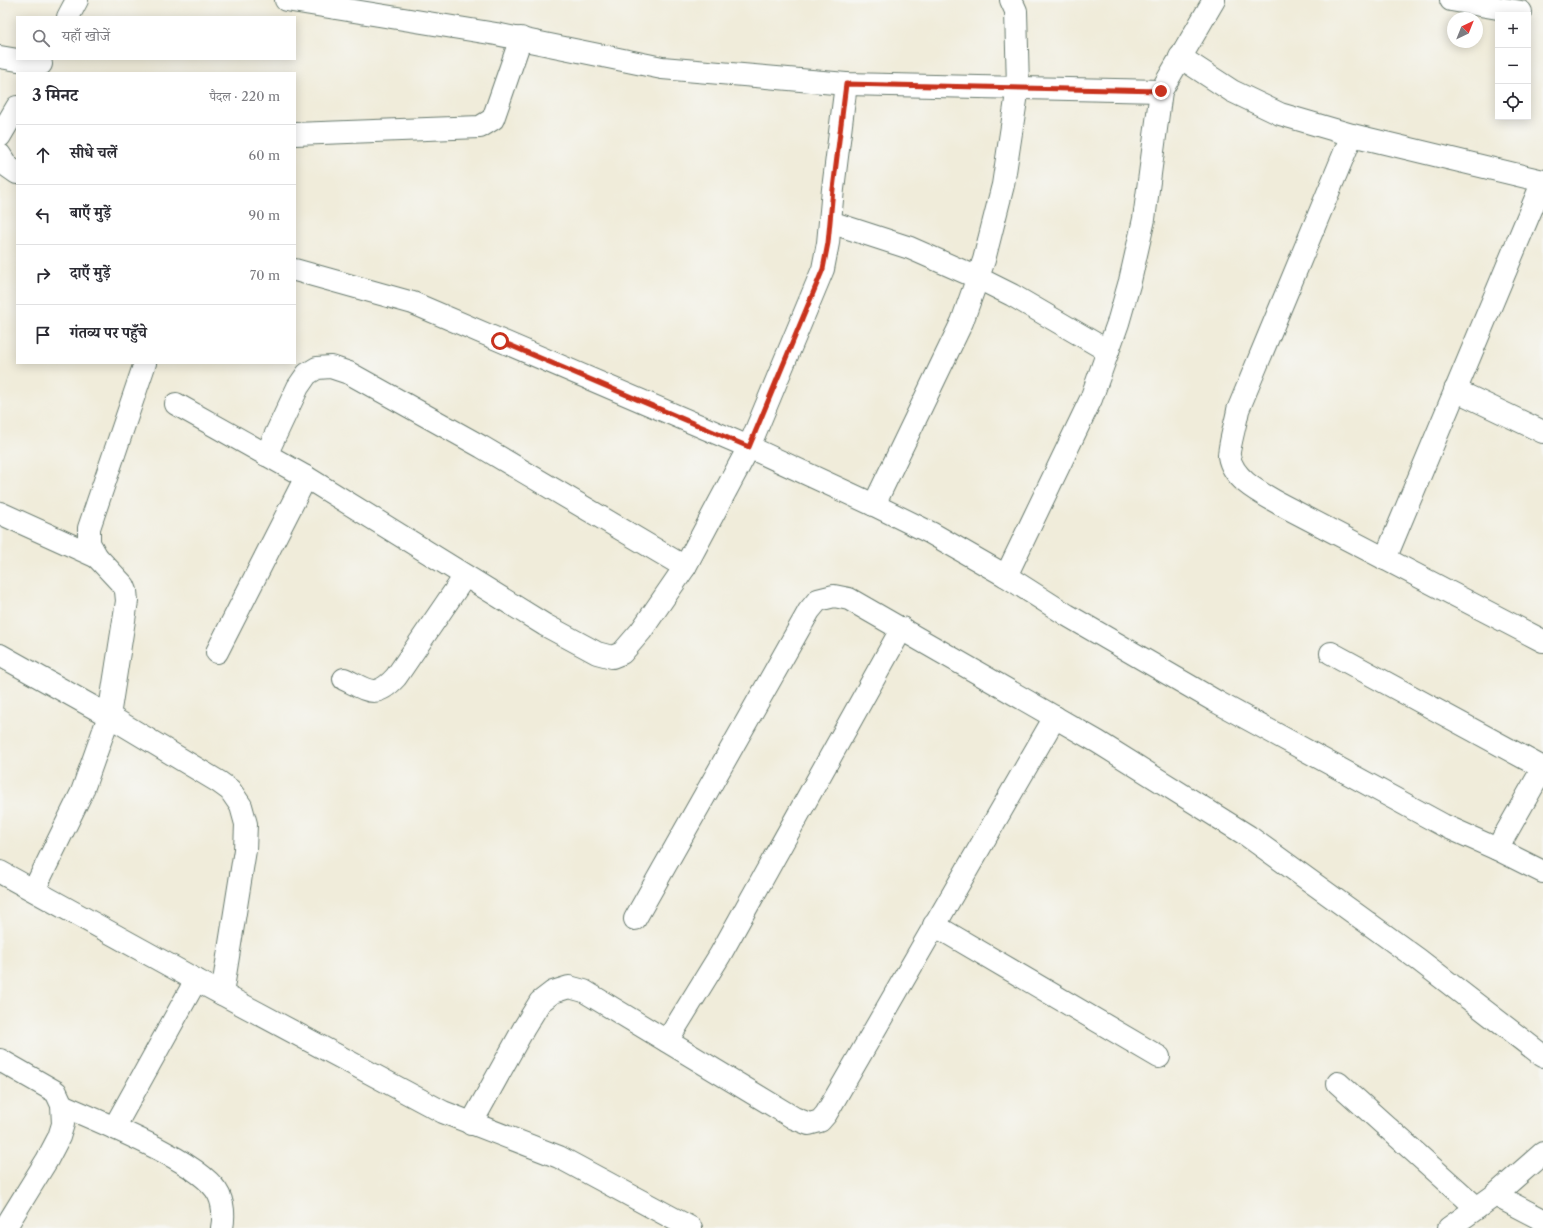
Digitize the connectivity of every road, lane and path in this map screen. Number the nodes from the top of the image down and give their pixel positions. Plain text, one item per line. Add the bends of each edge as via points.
1 (77, 0) edge
2 (286, 0) edge
3 (1011, 0) edge
4 (1214, 0) edge
5 (1451, 0) edge
6 (1521, 12) dead end
7 (69, 16) edge
8 (521, 38) junction
9 (0, 57) edge
10 (1180, 57) junction
11 (41, 65) edge
12 (846, 84) junction
13 (1018, 87) junction
14 (1161, 91) junction
15 (16, 111) edge
16 (296, 134) edge
17 (1352, 135) junction
18 (0, 136) edge
19 (0, 155) edge
20 (16, 172) edge
21 (830, 222) junction
22 (296, 270) edge
23 (978, 278) junction
24 (1108, 351) junction
25 (145, 364) edge
26 (1455, 390) junction
27 (176, 404) dead end
28 (1543, 432) edge
29 (749, 447) junction
30 (266, 455) junction
31 (306, 478) junction
32 (874, 505) junction
33 (0, 513) edge
34 (97, 557) junction
35 (1385, 559) junction
36 (685, 567) junction
37 (465, 576) junction
38 (1006, 576) junction
39 (902, 628) junction
40 (1543, 641) edge
41 (217, 652) dead end
42 (1331, 653) dead end
43 (0, 655) edge
44 (344, 679) dead end
45 (109, 716) junction
46 (1055, 717) junction
47 (1497, 849) junction
48 (0, 872) edge
49 (1543, 872) edge
50 (34, 890) junction
51 (635, 919) dead end
52 (934, 925) junction
53 (196, 980) junction
54 (222, 994) junction
55 (668, 1041) junction
56 (1543, 1056) edge
57 (1160, 1057) dead end
58 (0, 1060) edge
59 (1338, 1083) dead end
60 (62, 1105) junction
61 (471, 1124) junction
62 (114, 1128) junction
63 (1543, 1153) edge
64 (1495, 1195) junction
65 (1477, 1208) junction
66 (1543, 1220) edge
67 (5, 1228) edge
68 (222, 1228) edge
69 (691, 1228) edge
70 (1449, 1228) edge

1 - 7 street
2 - 8 street
3 - 13 street via 1016,11
4 - 10 street
5 - 6 street
8 - 12 street via 662,68
8 - 16 street via 493,119 480,127
9 - 11 street
10 - 14 street
10 - 17 street via 1232,91 1280,114
12 - 13 street
12 - 21 street
13 - 14 street
13 - 23 street via 1003,185
14 - 24 street via 1144,219 1130,281
15 - 18 street
17 - 26 street via 1543,181
17 - 35 street via 1238,410 1228,455 1236,472 1249,485
19 - 20 street via 7,166
21 - 23 street via 910,248
21 - 29 street via 823,269
22 - 29 street via 413,303
23 - 24 street
23 - 32 street via 962,322
24 - 38 street via 1091,399
25 - 34 street via 89,528 89,543
26 - 28 street
26 - 35 street
27 - 30 street
29 - 32 street
29 - 36 street
30 - 31 street
30 - 36 street via 298,387 308,374 317,368 331,367 349,373 482,447
31 - 37 street
31 - 41 street
32 - 38 street via 931,533
33 - 34 street
34 - 45 street via 124,586 127,601
35 - 40 street
36 - 37 street via 641,630 622,653 612,657 597,653 545,625
37 - 44 street via 388,686 378,692 367,690
38 - 47 street via 1067,615 1217,702 1443,825
39 - 46 street
39 - 51 street via 849,598 834,596 818,600 794,635
39 - 55 street via 720,955
42 - 47 street via 1543,768
43 - 45 street
45 - 50 street via 82,792
45 - 54 street via 219,782 230,790 241,806 246,824 245,850
46 - 52 street
46 - 56 street via 1248,836 1419,960
47 - 49 street
48 - 50 street
50 - 53 street
52 - 55 street via 820,1122 809,1124 794,1118
52 - 57 street
53 - 54 street
53 - 62 street
54 - 61 street via 443,1112
55 - 61 street via 584,991 569,987 553,992 540,1002
58 - 60 street via 56,1092
59 - 65 street
60 - 62 street
60 - 67 street via 63,1124 59,1137
61 - 69 street via 559,1157
62 - 68 street via 156,1148 204,1176 219,1194 224,1214
63 - 64 street
64 - 65 street
64 - 66 street
65 - 70 street

